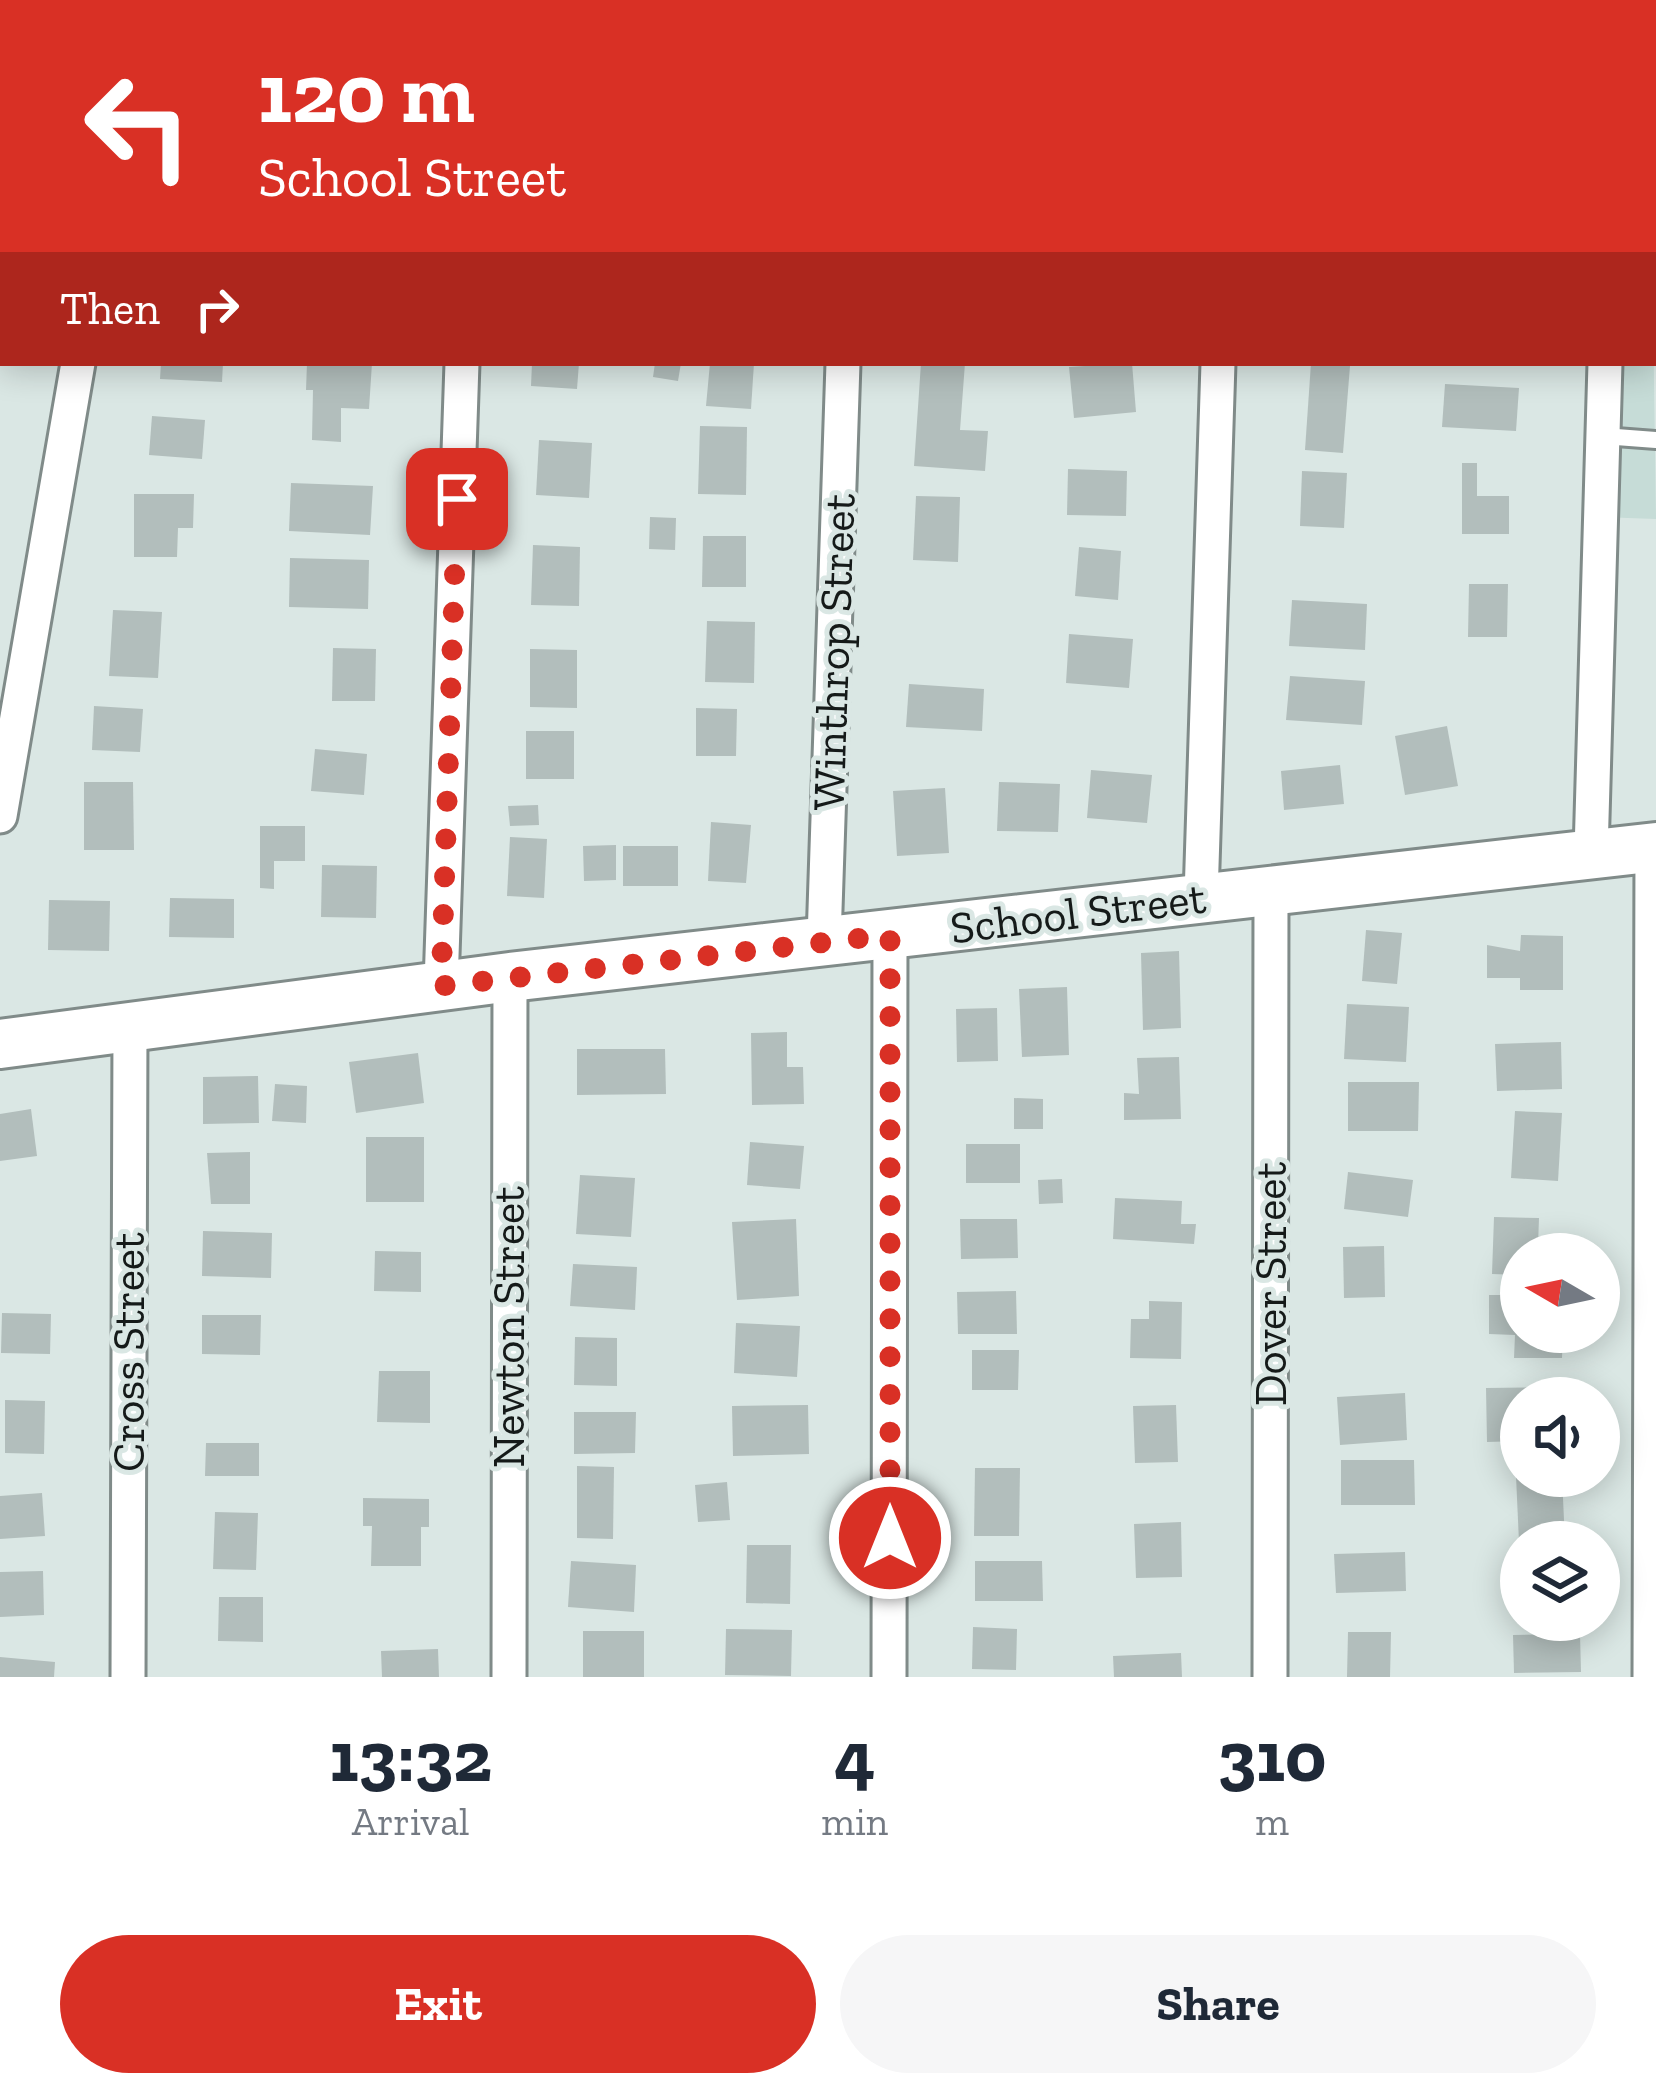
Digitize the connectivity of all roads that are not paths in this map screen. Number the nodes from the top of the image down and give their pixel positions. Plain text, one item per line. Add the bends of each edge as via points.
1 (77, 366) edge
2 (462, 366) edge
3 (843, 366) edge
4 (1218, 366) edge
5 (1605, 366) edge
6 (1603, 436) junction
7 (1656, 440) edge
8 (0, 816) edge
9 (1654, 848) edge
10 (1591, 853) junction
11 (1271, 892) junction
12 (1201, 897) junction
13 (1654, 916) edge
14 (890, 935) junction
15 (824, 940) junction
16 (509, 976) junction
17 (441, 986) junction
18 (130, 1026) junction
19 (0, 1044) edge
20 (128, 1677) edge
21 (509, 1677) edge
22 (890, 1677) edge
23 (1270, 1677) edge
24 (1650, 1677) edge

1 - 8 street
2 - 17 street
3 - 15 street, Winthrop Street
4 - 12 street
5 - 6 street
6 - 7 lane
6 - 10 street
9 - 10 street, School Street
9 - 13 street
10 - 11 street, School Street
11 - 12 street, School Street
11 - 23 street, Dover Street
12 - 14 street, School Street
13 - 24 street
14 - 15 street, School Street
14 - 22 street
15 - 16 street, School Street
16 - 17 street, School Street
16 - 21 street, Newton Street
17 - 18 street, School Street
18 - 19 street, School Street
18 - 20 street, Cross Street

